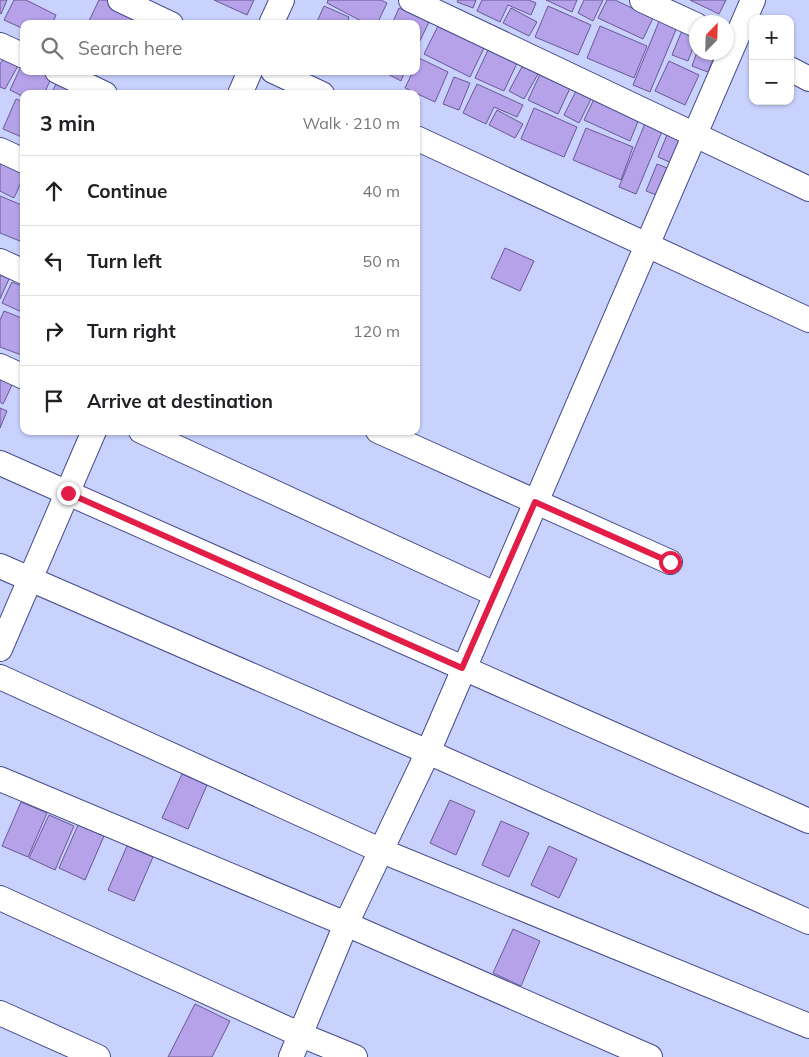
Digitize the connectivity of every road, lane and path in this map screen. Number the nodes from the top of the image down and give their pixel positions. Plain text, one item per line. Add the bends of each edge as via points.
1 (120, 0) edge
2 (282, 0) edge
3 (411, 0) edge
4 (642, 0) edge
5 (753, 0) edge
6 (162, 20) edge
7 (273, 20) edge
8 (689, 22) edge
9 (738, 44) edge
10 (0, 45) edge
11 (20, 54) edge
12 (794, 72) edge
13 (65, 75) edge
14 (248, 75) edge
15 (282, 75) edge
16 (809, 78) edge
17 (97, 90) edge
18 (242, 90) edge
19 (313, 90) edge
20 (695, 137) junction
21 (420, 140) edge
22 (0, 150) edge
23 (20, 159) edge
24 (809, 189) edge
25 (648, 245) junction
26 (0, 261) edge
27 (20, 270) edge
28 (809, 320) edge
29 (0, 366) edge
30 (20, 375) edge
31 (92, 435) edge
32 (150, 435) edge
33 (387, 435) edge
34 (0, 463) edge
35 (68, 493) junction
36 (535, 502) junction
37 (670, 562) dead end
38 (0, 566) edge
39 (30, 580) junction
40 (495, 594) junction
41 (0, 650) edge
42 (462, 668) junction
43 (0, 677) edge
44 (428, 752) junction
45 (0, 779) edge
46 (809, 821) edge
47 (382, 851) junction
48 (0, 898) edge
49 (809, 922) edge
50 (346, 924) junction
51 (0, 1013) edge
52 (809, 1026) edge
53 (301, 1035) junction
54 (98, 1057) edge
55 (291, 1057) edge
56 (355, 1057) edge
57 (650, 1057) edge

1 - 6 street
2 - 7 street
3 - 20 street
4 - 8 street
5 - 9 street
9 - 20 street
10 - 11 street
12 - 16 street
13 - 17 street
14 - 18 street
15 - 19 street
20 - 24 street
20 - 25 street
21 - 25 street
22 - 23 street
25 - 28 street
25 - 36 street
26 - 27 street
29 - 30 street
31 - 35 street
32 - 40 street
33 - 36 street
34 - 35 street
35 - 39 street
35 - 42 street
36 - 37 street
36 - 40 street
38 - 39 street
39 - 41 street
39 - 44 street
40 - 42 street
42 - 44 street
42 - 46 street
43 - 47 street
44 - 47 street
44 - 49 street
45 - 50 street
47 - 50 street
47 - 52 street
48 - 53 street
50 - 53 street
50 - 57 street
51 - 54 street
53 - 55 street
53 - 56 street

